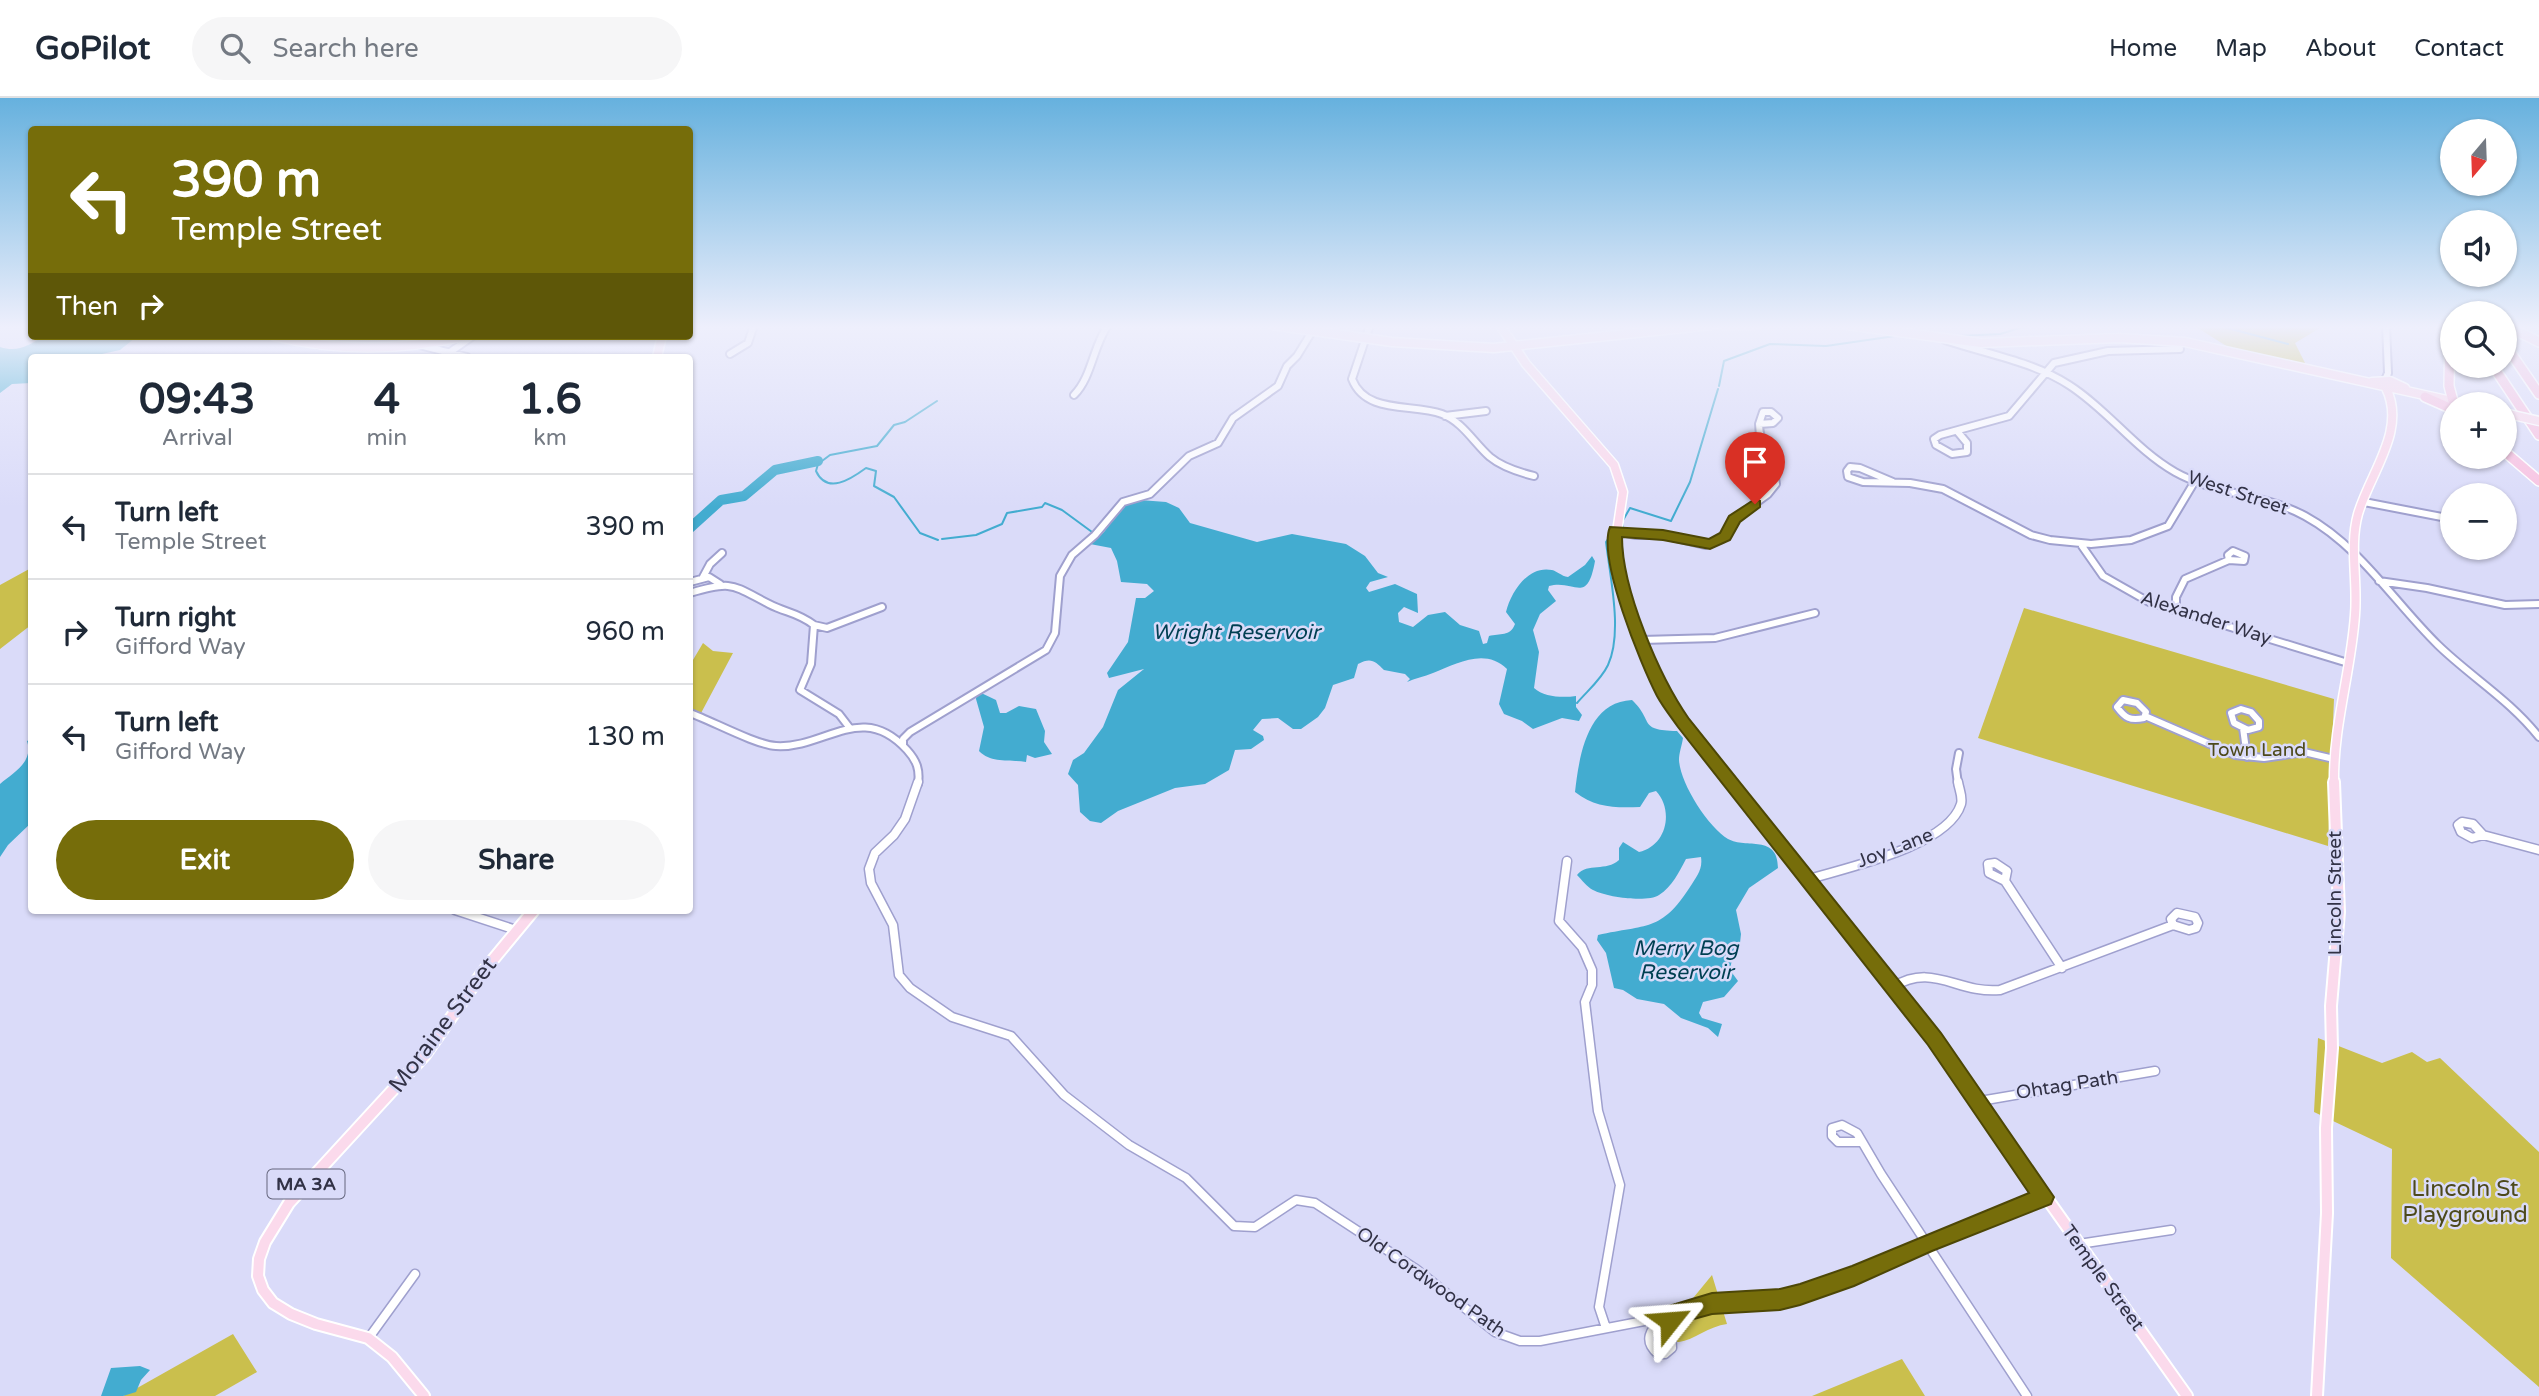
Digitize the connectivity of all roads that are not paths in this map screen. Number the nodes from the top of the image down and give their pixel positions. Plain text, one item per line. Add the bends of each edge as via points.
1 (1084, 386) edge
2 (1278, 386) edge
3 (1354, 386) edge
4 (1545, 386) edge
5 (2035, 386) edge
6 (2068, 386) edge
7 (2390, 386) joint
8 (2449, 386) joint
9 (2506, 386) edge
10 (2452, 392) edge
11 (1074, 395) dead end
12 (2425, 396) junction
13 (2440, 399) edge
14 (2440, 400) edge
15 (1486, 411) dead end
16 (1445, 416) junction
17 (2517, 416) edge
18 (2539, 421) edge
19 (1759, 424) dead end
20 (1957, 431) junction
21 (2539, 435) edge
22 (2517, 462) edge
23 (1534, 476) dead end
24 (2195, 481) junction
25 (2539, 481) edge
26 (1893, 482) junction
27 (2364, 502) junction
28 (2440, 517) edge
29 (1615, 531) junction
30 (2082, 546) junction
31 (722, 553) dead end
32 (2354, 556) junction
33 (2229, 560) dead end
34 (703, 576) junction
35 (693, 581) edge
36 (2378, 581) junction
37 (720, 584) junction
38 (693, 592) edge
39 (2539, 604) edge
40 (882, 607) dead end
41 (2176, 610) junction
42 (1815, 613) dead end
43 (814, 625) junction
44 (1642, 640) junction
45 (2348, 663) junction
46 (693, 714) edge
47 (2145, 716) dead end
48 (849, 727) junction
49 (2243, 728) dead end
50 (2539, 737) edge
51 (903, 745) junction
52 (1959, 753) dead end
53 (2247, 757) junction
54 (2334, 759) junction
55 (2483, 835) dead end
56 (2539, 850) edge
57 (1566, 861) dead end
58 (1806, 880) junction
59 (2005, 881) dead end
60 (466, 914) edge
61 (530, 914) edge
62 (2173, 925) dead end
63 (514, 932) junction
64 (2062, 968) junction
65 (1893, 987) junction
66 (2155, 1071) dead end
67 (1980, 1101) junction
68 (1861, 1142) dead end
69 (2044, 1197) junction
70 (2171, 1230) dead end
71 (1927, 1243) junction
72 (2078, 1244) junction
73 (415, 1275) dead end
74 (1606, 1328) junction
75 (368, 1339) junction
76 (424, 1396) edge
77 (2027, 1396) edge
78 (2187, 1396) edge
79 (2317, 1396) edge

1 - 11 street
2 - 51 street via 1233,418 1218,443 1189,456 1150,494 1124,502 1072,555 1060,576 1054,636 1046,650 910,732
3 - 16 street via 1378,403
4 - 29 main road, Temple Street via 1615,466 1623,492
5 - 20 street via 2009,416
6 - 24 street, West Street via 2163,464
7 - 12 main road
7 - 27 main road, Lincoln Street via 2393,428
8 - 10 highway
8 - 12 highway via 2442,393
9 - 21 highway
12 - 13 main road
12 - 14 highway
15 - 16 street
16 - 23 street via 1498,463
17 - 18 main road, bridge
19 - 29 street via 1776,484 1734,519 1722,539 1705,545
20 - 20 street via 1939,434 1935,443 1949,453 1965,453 1968,445
22 - 25 highway
24 - 30 street via 2168,526
24 - 32 street, West Street via 2305,516
26 - 26 street via 1856,481 1848,477 1847,470 1858,467
26 - 30 street via 1942,489 2034,536
27 - 28 street
27 - 32 main road, Lincoln Street via 2353,535
29 - 44 main road, Temple Street via 1619,578
30 - 41 street, Alexander Way via 2097,570 2112,582
31 - 34 street
32 - 36 street, West Street
32 - 45 main road, Lincoln Street via 2356,590
33 - 41 street via 2185,579 2176,597
34 - 35 street
34 - 37 street
36 - 39 street via 2500,604
36 - 50 street, West Street via 2439,646 2504,698
37 - 38 street
37 - 43 street via 741,587
40 - 43 street via 827,628
41 - 45 street, Alexander Way
42 - 44 street via 1715,638
43 - 48 street via 811,664 800,690 839,714
44 - 58 main road, Temple Street via 1673,708
45 - 54 main road, Lincoln Street
46 - 48 street via 775,746 793,745
47 - 53 street via 2224,752
48 - 51 street via 877,729
49 - 53 street
51 - 74 street, Old Cordwood Path via 919,771 916,792 905,819 875,853 869,869 871,883 893,925 896,967 910,988 952,1017 1010,1036 1064,1095 1129,1144 1186,1178 1234,1226 1255,1227 1289,1202 1304,1200 1332,1213 1416,1269 1501,1335 1532,1342
52 - 58 street, Joy Lane via 1955,771 1961,802 1948,826 1895,851
53 - 54 street via 2294,752
54 - 79 main road, Lincoln Street via 2339,912 2331,1006
55 - 56 street
57 - 74 street via 1559,921 1582,947 1592,970 1592,985 1584,1002 1598,1111 1620,1185 1599,1307
58 - 65 main road, Temple Street
59 - 64 street
60 - 63 street
61 - 63 main road, MA 3A
62 - 64 street
63 - 75 main road, Moraine Street / MA 3A via 425,1055 289,1203 262,1248 258,1279 270,1301 295,1317
64 - 65 street via 1989,992 1965,990 1925,976
65 - 67 main road, Temple Street
66 - 67 street, Ohtag Path
67 - 69 main road, Temple Street
68 - 71 street
69 - 71 street, Old Cordwood Path
69 - 72 main road, Temple Street
70 - 72 street
71 - 74 street, Old Cordwood Path via 1780,1300 1712,1303
71 - 77 street
72 - 78 main road, Temple Street
73 - 75 street
75 - 76 main road, Moraine Street / MA 3A via 393,1359

